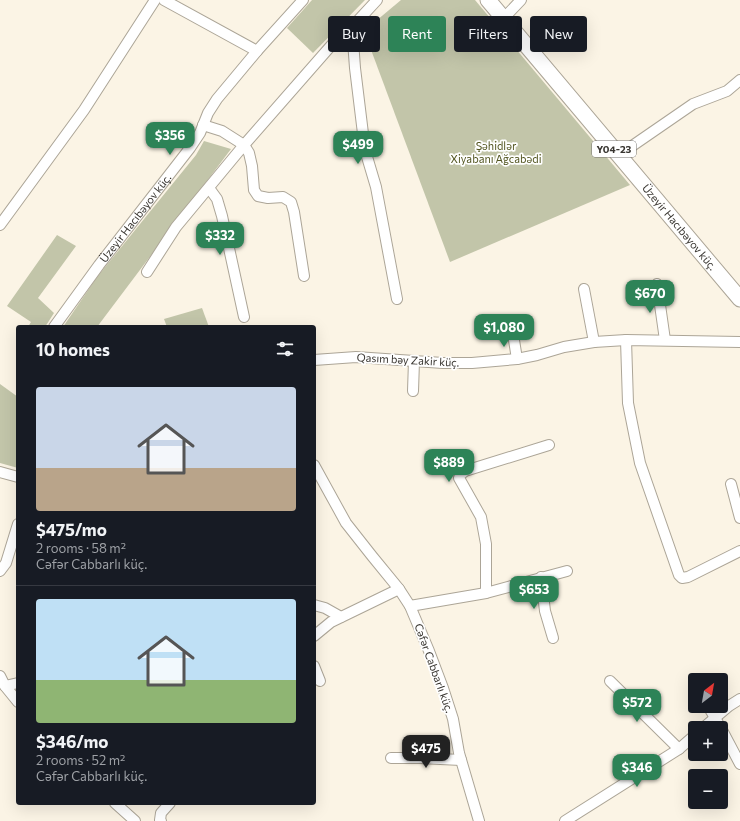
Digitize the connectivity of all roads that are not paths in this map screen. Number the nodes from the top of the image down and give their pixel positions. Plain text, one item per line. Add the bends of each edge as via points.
1 (155, 0) edge
2 (164, 0) edge
3 (303, 0) edge
4 (377, 0) edge
5 (488, 0) edge
6 (521, 0) edge
7 (362, 16) edge
8 (502, 16) edge
9 (506, 16) edge
10 (522, 39) edge
11 (328, 49) edge
12 (257, 51) junction
13 (354, 52) edge
14 (740, 80) edge
15 (203, 125) junction
16 (244, 145) junction
17 (619, 155) junction
18 (209, 188) junction
19 (0, 226) edge
20 (147, 272) dead end
21 (304, 276) dead end
22 (657, 284) dead end
23 (584, 289) dead end
24 (397, 299) dead end
25 (740, 299) edge
26 (244, 317) dead end
27 (55, 325) edge
28 (513, 334) dead end
29 (626, 340) junction
30 (665, 340) junction
31 (594, 342) junction
32 (740, 342) edge
33 (517, 359) junction
34 (316, 360) edge
35 (414, 361) junction
36 (413, 392) dead end
37 (549, 445) dead end
38 (316, 469) edge
39 (0, 472) edge
40 (16, 476) edge
41 (731, 484) dead end
42 (740, 518) edge
43 (16, 530) edge
44 (740, 551) edge
45 (0, 571) edge
46 (567, 571) dead end
47 (541, 577) junction
48 (399, 589) junction
49 (486, 592) junction
50 (316, 606) edge
51 (410, 606) junction
52 (341, 617) junction
53 (316, 634) edge
54 (553, 638) dead end
55 (316, 671) edge
56 (0, 676) edge
57 (320, 681) dead end
58 (610, 681) dead end
59 (16, 683) edge
60 (5, 686) junction
61 (740, 699) edge
62 (16, 700) edge
63 (712, 713) edge
64 (715, 717) junction
65 (711, 721) edge
66 (717, 721) edge
67 (688, 741) edge
68 (728, 741) edge
69 (679, 749) junction
70 (391, 758) dead end
71 (461, 760) junction
72 (740, 764) edge
73 (118, 805) edge
74 (168, 805) edge
75 (135, 821) edge
76 (161, 821) edge
77 (479, 821) edge
78 (565, 821) edge

1 - 19 street via 84,110
2 - 12 street
3 - 12 street, Üzeyir Hacıbəyov küç.
4 - 7 street
5 - 8 main road, Üzeyir Hacıbəyov küç. / Y04-23
6 - 9 street
10 - 17 main road, Üzeyir Hacıbəyov küç. / Y04-23
11 - 16 street
12 - 15 street, Üzeyir Hacıbəyov küç. via 217,99
13 - 24 street via 365,150 376,187
14 - 17 street via 727,91 693,104
15 - 16 street via 222,132
15 - 27 street, Üzeyir Hacıbəyov küç. via 190,148
16 - 18 street
16 - 21 street via 249,153 254,190 258,196 283,197 291,202
17 - 25 main road, Üzeyir Hacıbəyov küç. / Y04-23
18 - 20 street via 176,227
18 - 26 street via 217,199 222,216
22 - 30 street
23 - 31 street
28 - 33 street
29 - 30 street, Qasım bəy Zakir küç.
29 - 31 street, Qasım bəy Zakir küç.
29 - 44 street via 628,403 640,463 679,575 682,578 688,577
30 - 32 street, Qasım bəy Zakir küç.
31 - 33 street, Qasım bəy Zakir küç.
33 - 35 street, Qasım bəy Zakir küç. via 472,363
34 - 35 street, Qasım bəy Zakir küç. via 356,357
35 - 36 street
37 - 49 street via 465,471 460,475 481,518 486,544
38 - 48 street, Cəfər Cabbarlı küç. via 346,523
39 - 40 street
41 - 42 street
43 - 45 street via 6,563
46 - 47 street
47 - 49 street
47 - 54 street via 545,611
48 - 51 street, Cəfər Cabbarlı küç.
48 - 52 street
49 - 51 street
50 - 52 street
51 - 71 street, Cəfər Cabbarlı küç. via 444,688
52 - 53 street
55 - 57 street
56 - 60 street
58 - 69 street
59 - 60 street
60 - 62 street
61 - 64 street
63 - 64 street
64 - 65 street
64 - 66 street
67 - 69 street
68 - 72 street
69 - 78 street
70 - 71 street
71 - 77 street, Cəfər Cabbarlı küç.
73 - 75 street
74 - 76 street via 161,814

